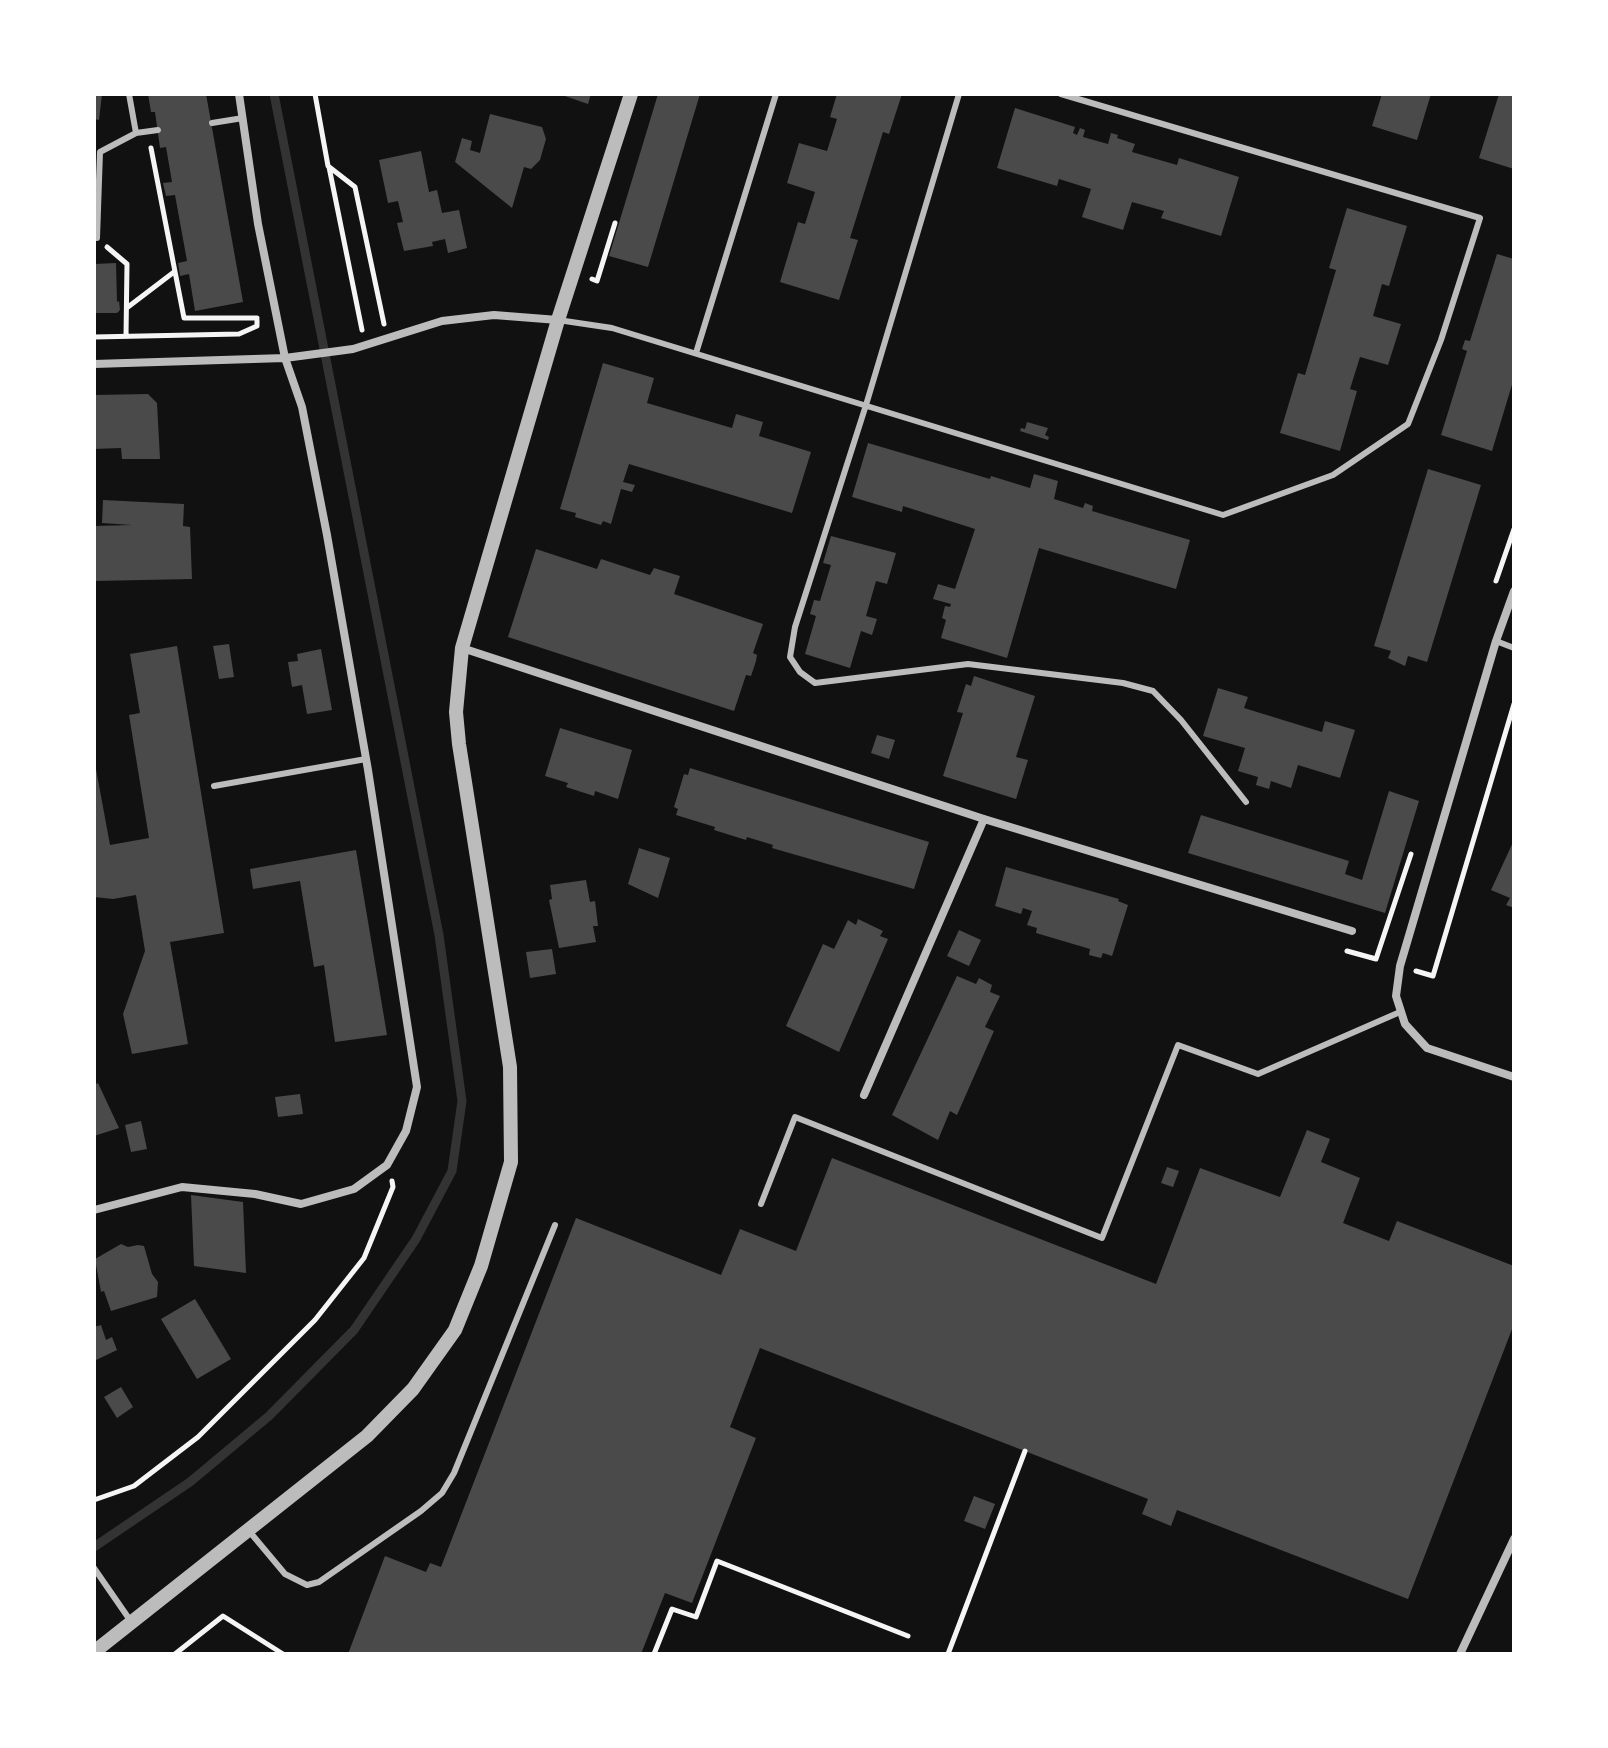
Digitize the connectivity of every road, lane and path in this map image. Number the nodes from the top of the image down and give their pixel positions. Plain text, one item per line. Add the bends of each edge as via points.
1 (129, 94) edge
2 (239, 94) edge
3 (315, 94) edge
4 (631, 94) edge
5 (776, 94) edge
6 (959, 94) edge
7 (1061, 94) edge
8 (243, 118) junction
9 (212, 123) dead end
10 (158, 130) dead end
11 (148, 131) junction
12 (136, 133) junction
13 (97, 151) edge
14 (328, 166) junction
15 (96, 197) edge
16 (96, 238) edge
17 (175, 272) junction
18 (127, 307) junction
19 (257, 318) junction
20 (558, 320) junction
21 (279, 321) junction
22 (126, 336) junction
23 (94, 337) edge
24 (388, 340) junction
25 (365, 346) junction
26 (696, 353) junction
27 (285, 358) junction
28 (94, 364) edge
29 (866, 405) junction
30 (1514, 591) edge
31 (1496, 641) junction
32 (462, 648) junction
33 (1514, 648) edge
34 (1514, 704) edge
35 (366, 759) junction
36 (214, 786) dead end
37 (1246, 802) dead end
38 (984, 819) junction
39 (1352, 931) joint
40 (1400, 966) junction
41 (1400, 1012) junction
42 (1514, 1077) edge
43 (864, 1095) dead end
44 (387, 1165) junction
45 (761, 1204) dead end
46 (94, 1210) edge
47 (555, 1225) dead end
48 (1025, 1451) dead end
49 (94, 1500) edge
50 (249, 1531) junction
51 (1514, 1539) edge
52 (95, 1570) edge
53 (132, 1623) junction
54 (908, 1636) dead end
55 (94, 1652) edge
56 (175, 1654) edge
57 (283, 1654) edge
58 (654, 1654) edge
59 (948, 1654) edge
60 (1460, 1654) edge

1 - 12 lane
2 - 8 street
3 - 14 path
4 - 20 street
5 - 26 lane
6 - 29 lane
7 - 29 lane via 1480,218 1408,424 1333,475 1223,515
8 - 9 lane
8 - 21 street
10 - 11 lane
11 - 12 lane
11 - 17 path
12 - 13 lane
13 - 15 lane
14 - 24 path via 355,187
14 - 25 path
15 - 16 lane
16 - 18 path via 127,264
17 - 18 path
17 - 19 path via 184,318
18 - 22 path
19 - 21 path
19 - 22 path via 257,326 239,334
20 - 24 street via 481,316 442,321
20 - 26 lane via 612,328
20 - 32 street
21 - 27 street
22 - 23 path
24 - 25 street
25 - 27 street
26 - 29 lane
27 - 28 street
27 - 35 street via 302,407
29 - 37 lane via 795,627 790,657 800,672 815,683 968,664 1153,691
30 - 31 street
31 - 33 lane
31 - 40 street
32 - 38 street
32 - 50 street via 457,722 510,1067 511,1162 485,1253 455,1330 413,1389 367,1436
34 - 40 path via 1433,976
35 - 36 lane
35 - 44 street via 417,1087 406,1131
38 - 39 street
38 - 43 street
39 - 40 path via 1346,950
40 - 41 street
41 - 42 street via 1414,1036 1434,1052
41 - 45 lane via 1258,1074 1178,1045 1102,1238 795,1117
44 - 46 street via 354,1189 301,1204 182,1187
44 - 49 path via 393,1187 364,1258 315,1320 198,1437 134,1486
47 - 50 lane via 442,1493 319,1582 307,1585 285,1574
48 - 59 path
50 - 53 street
51 - 60 street
52 - 53 lane
53 - 55 street
54 - 58 path via 717,1561 696,1617 672,1609
56 - 57 path via 223,1616

